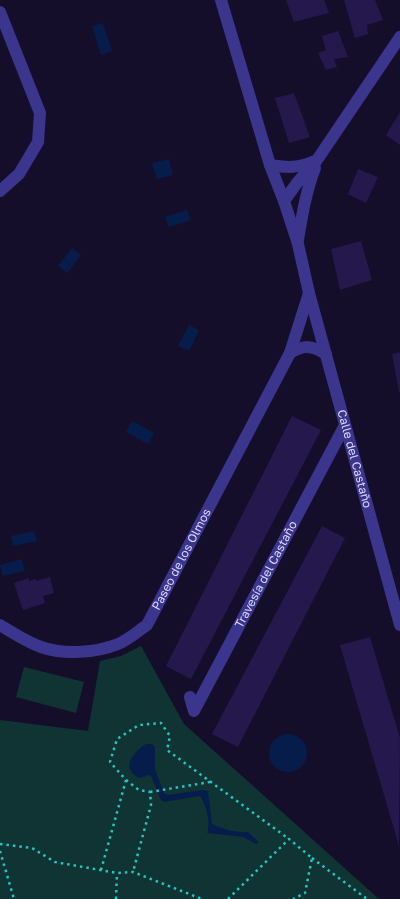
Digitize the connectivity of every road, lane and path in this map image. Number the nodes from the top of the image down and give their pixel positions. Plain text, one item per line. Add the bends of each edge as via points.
1 (221, 0) edge
2 (0, 12) edge
3 (400, 37) edge
4 (317, 160) junction
5 (270, 165) junction
6 (0, 191) edge
7 (284, 201) junction
8 (298, 244) junction
9 (310, 293) junction
10 (290, 353) junction
11 (326, 354) junction
12 (345, 425) junction
13 (400, 624) edge
14 (0, 625) edge
15 (190, 696) dead end
16 (126, 780) junction
17 (210, 782) junction
18 (150, 792) junction
19 (289, 840) junction
20 (0, 844) edge
21 (0, 851) edge
22 (312, 858) junction
23 (101, 870) junction
24 (133, 872) junction
25 (117, 873) junction
26 (14, 899) edge
27 (116, 899) edge
28 (202, 899) edge
29 (228, 899) edge
30 (293, 899) edge
31 (367, 899) edge

1 - 5 street
2 - 6 street via 40,113 38,142 18,174
3 - 4 street
4 - 5 street via 302,166
4 - 7 street
4 - 8 street via 304,206
5 - 7 street
7 - 8 street
8 - 9 street
9 - 10 street, Paseo de los Olmos
9 - 11 street, Calle del Castaño
10 - 11 street via 309,347
10 - 14 street, Paseo de los Olmos via 148,625 120,644 99,650 71,652 42,648
11 - 12 street, Calle del Castaño
12 - 13 street, Calle del Castaño
12 - 15 street, Travesía del Castaño via 194,711
16 - 17 path via 110,762 116,739 139,725 161,723 170,736 167,750
16 - 18 path via 139,790
16 - 23 path
17 - 18 path
17 - 19 path
18 - 24 path via 151,805
19 - 22 path
19 - 29 path
20 - 23 path via 32,848 55,862
21 - 26 path
22 - 30 path via 305,893
22 - 31 path
23 - 25 path
24 - 25 path
24 - 28 path
25 - 27 path

